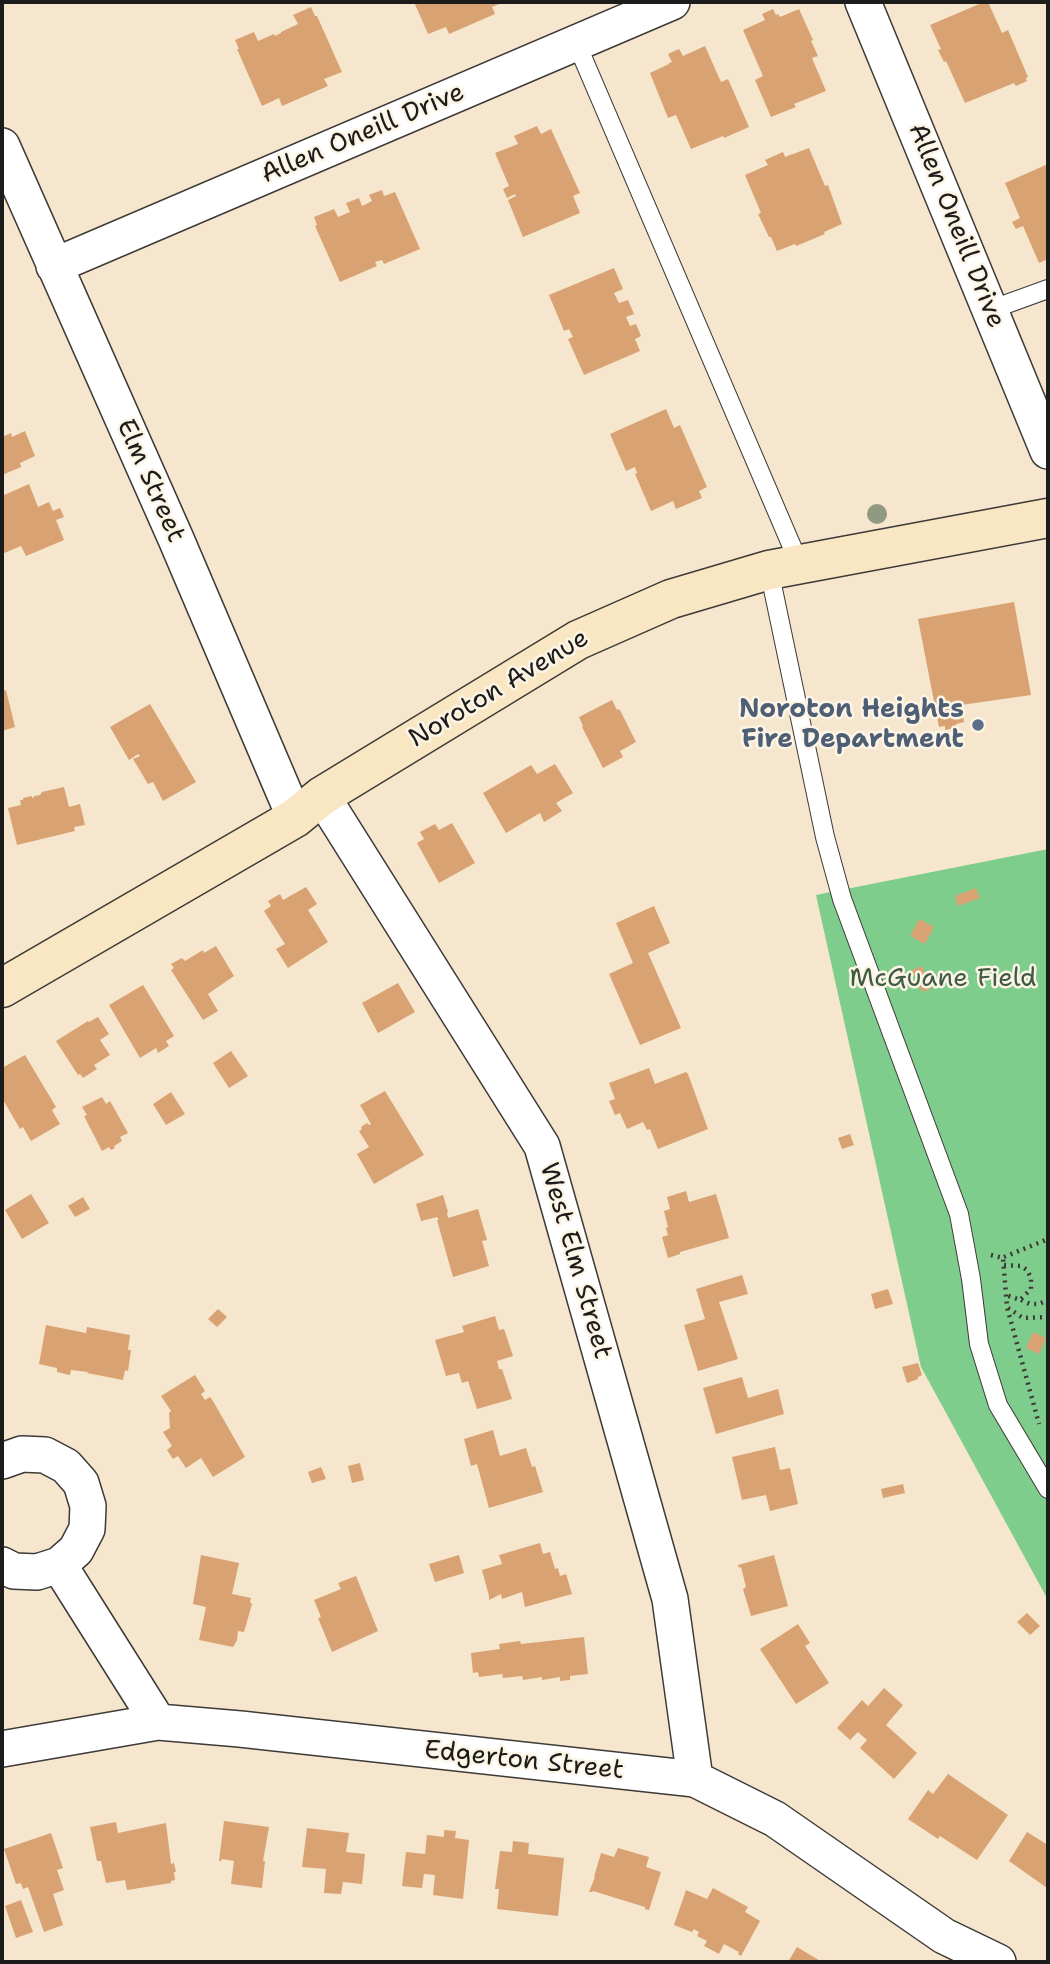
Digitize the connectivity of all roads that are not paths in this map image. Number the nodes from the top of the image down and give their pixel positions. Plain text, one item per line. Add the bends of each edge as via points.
1 (672, 2) edge
2 (863, 2) edge
3 (576, 43) junction
4 (2, 146) edge
5 (54, 265) junction
6 (1048, 289) edge
7 (990, 310) junction
8 (1048, 451) edge
9 (1048, 518) edge
10 (784, 566) junction
11 (309, 807) junction
12 (2, 988) edge
13 (2, 1461) edge
14 (1048, 1489) edge
15 (59, 1564) junction
16 (2, 1565) edge
17 (158, 1722) junction
18 (2, 1749) edge
19 (695, 1779) junction
20 (998, 1962) edge

1 - 3 street, Allen Oneill Drive
2 - 7 street, Allen Oneill Drive
3 - 5 street, Allen Oneill Drive
3 - 10 lane
4 - 5 street, Elm Street
5 - 11 street, Elm Street via 176,540
6 - 7 lane
7 - 8 street, Allen Oneill Drive
9 - 10 main road, Noroton Avenue
10 - 11 main road, Noroton Avenue via 671,599 579,639
10 - 14 lane via 825,837 842,899 959,1214 979,1344 998,1405
11 - 12 main road, Noroton Avenue
11 - 19 street, West Elm Street via 542,1146 670,1599
13 - 15 street via 22,1454 45,1455 66,1466 81,1483 88,1506 87,1528 76,1549
15 - 16 street via 37,1572 14,1571
15 - 17 street
17 - 18 street, Edgerton Street
17 - 19 street, Edgerton Street
19 - 20 street, Edgerton Street via 775,1819 944,1936

